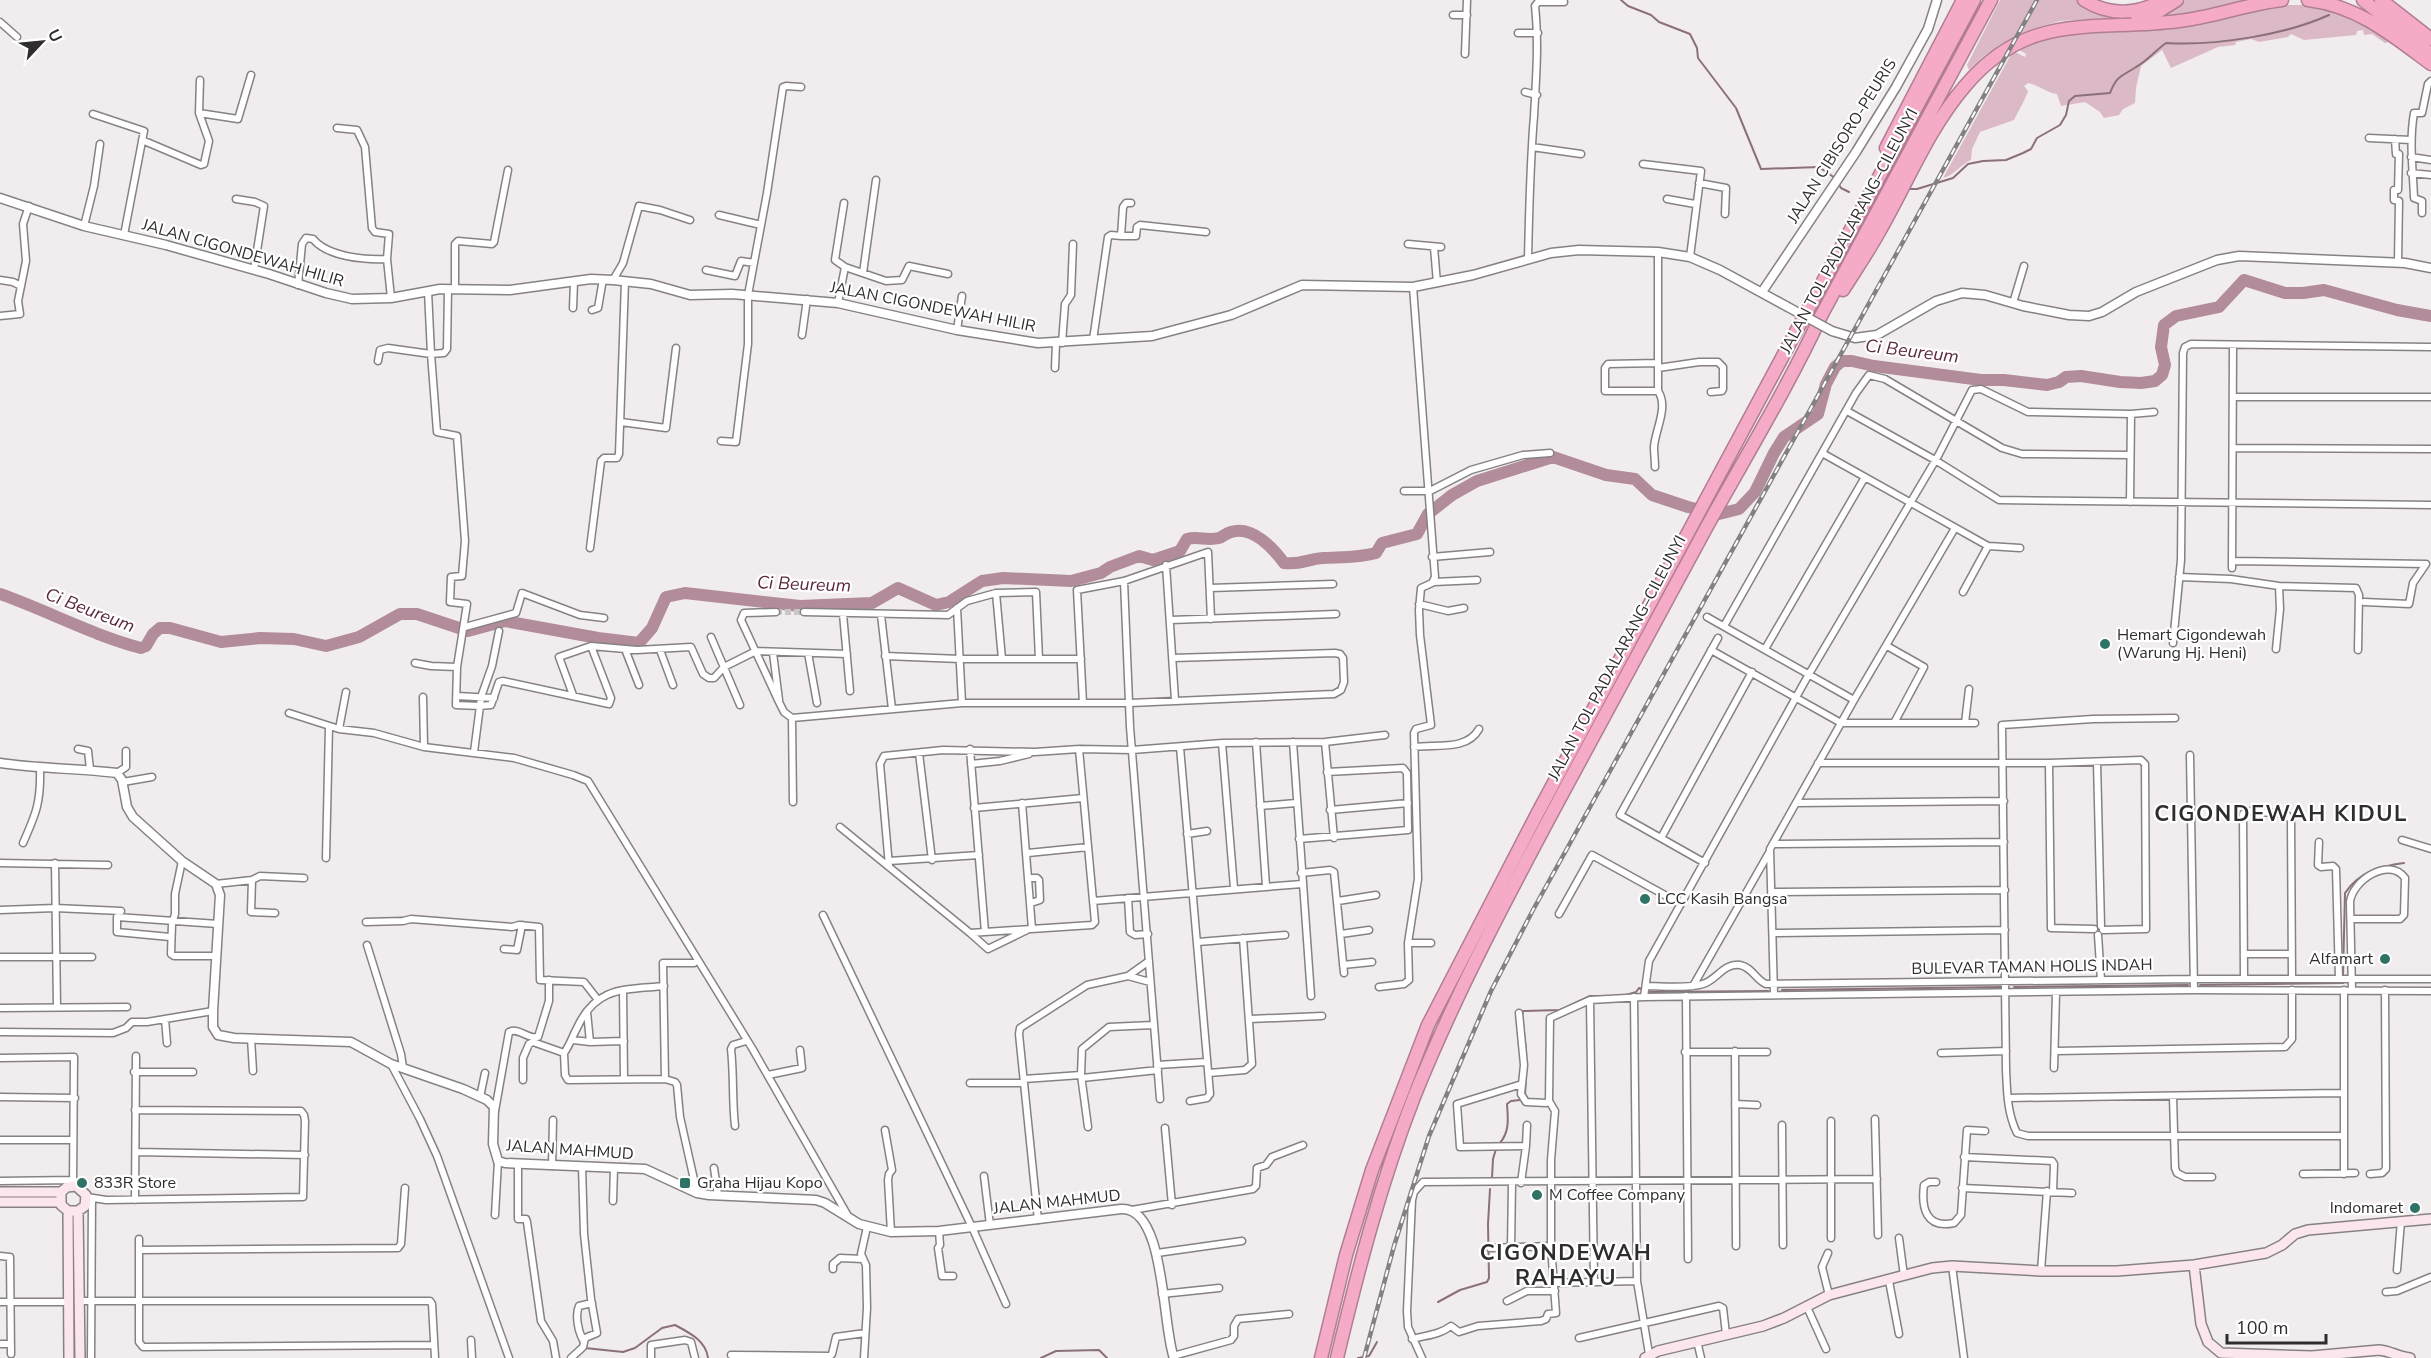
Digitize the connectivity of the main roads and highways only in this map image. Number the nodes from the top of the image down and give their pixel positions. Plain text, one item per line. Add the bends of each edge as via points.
1 (1959, 0) edge
2 (1963, 0) edge
3 (1974, 0) edge
4 (1991, 0) edge
5 (2084, 0) edge
6 (2163, 0) edge
7 (2177, 0) edge
8 (2282, 0) edge
9 (2308, 0) edge
10 (2363, 0) edge
11 (2381, 0) edge
12 (2390, 0) edge
13 (2101, 25) junction
14 (2431, 37) edge
15 (2431, 54) edge
16 (1930, 63) junction
17 (2431, 64) edge
18 (1833, 263) junction
19 (1804, 352) junction
20 (0, 1192) edge
21 (61, 1197) junction
22 (0, 1202) edge
23 (68, 1211) junction
24 (78, 1211) junction
25 (2431, 1219) edge
26 (2194, 1265) junction
27 (1647, 1356) edge
28 (69, 1358) edge
29 (80, 1358) edge
30 (1321, 1358) edge
31 (1337, 1358) edge
32 (2399, 1358) edge
33 (2410, 1358) edge

1 - 16 highway
2 - 16 highway
3 - 18 highway, JALAN TOL PADALARANG–CILEUNYI
4 - 19 highway, JALAN TOL PADALARANG–CILEUNYI
5 - 6 highway via 2119,12 2137,11
7 - 13 highway via 2148,16
8 - 13 highway via 2182,21
9 - 17 highway via 2357,13
10 - 15 highway
11 - 14 highway
12 - 14 highway
13 - 19 highway via 2061,28 2031,37 1996,58 1966,85
16 - 18 highway via 1874,171
18 - 30 highway, JALAN TOL PADALARANG–CILEUNYI via 1428,1025 1372,1170
19 - 31 highway, JALAN TOL PADALARANG–CILEUNYI via 1508,896 1434,1048 1386,1175
20 - 21 main road
21 - 22 main road
21 - 23 main road
21 - 24 main road via 74,1183 83,1190 89,1198
23 - 24 main road
23 - 28 main road
24 - 29 main road
25 - 26 main road via 2308,1230 2266,1253
26 - 27 main road via 2131,1271 1932,1268 1829,1295 1764,1326
26 - 32 main road via 2201,1324 2208,1342 2221,1353 2312,1356 2379,1350
32 - 33 main road

